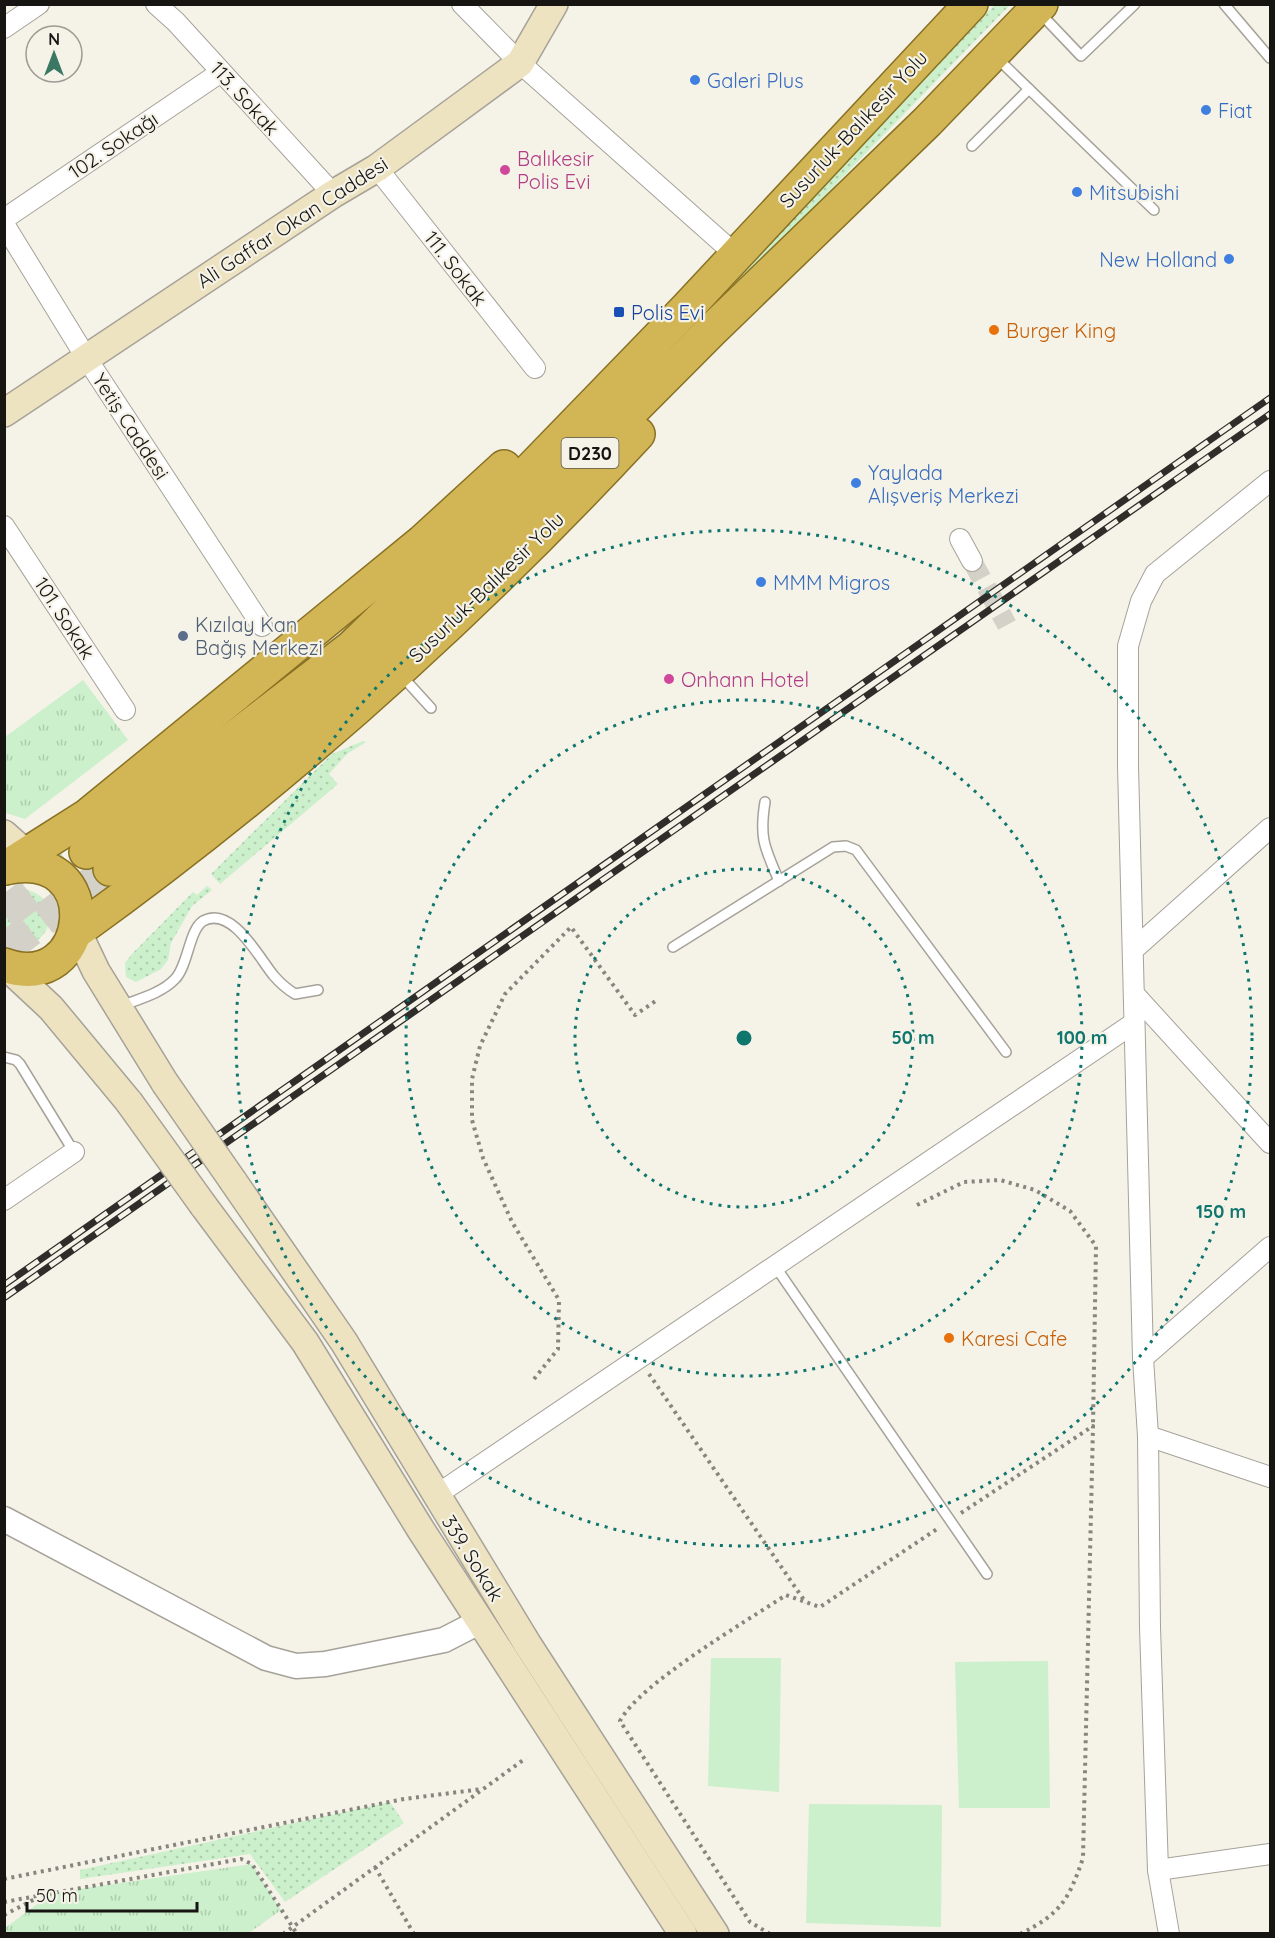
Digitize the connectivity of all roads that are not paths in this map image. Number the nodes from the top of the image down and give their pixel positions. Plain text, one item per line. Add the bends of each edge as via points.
1 (39, 4) edge
2 (156, 4) edge
3 (462, 4) edge
4 (554, 4) edge
5 (971, 4) edge
6 (1135, 4) edge
7 (1224, 4) edge
8 (1039, 7) edge
9 (4, 28) edge
10 (993, 54) junction
11 (1270, 58) edge
12 (520, 63) junction
13 (221, 72) junction
14 (1029, 88) junction
15 (972, 146) dead end
16 (377, 168) junction
17 (333, 194) junction
18 (851, 196) junction
19 (1154, 210) dead end
20 (4, 219) edge
21 (4, 224) edge
22 (736, 255) junction
23 (87, 359) junction
24 (535, 368) dead end
25 (4, 413) edge
26 (1270, 481) edge
27 (4, 525) edge
28 (960, 539) dead end
29 (972, 561) tunnel mouth
30 (262, 626) dead end
31 (398, 671) junction
32 (431, 708) dead end
33 (125, 710) dead end
34 (765, 802) dead end
35 (1270, 828) edge
36 (16, 858) edge
37 (779, 881) junction
38 (76, 931) junction
39 (673, 947) dead end
40 (1133, 950) junction
41 (14, 975) edge
42 (318, 990) dead end
43 (1134, 994) junction
44 (119, 1006) junction
45 (1134, 1023) junction
46 (1006, 1052) dead end
47 (4, 1057) edge
48 (1270, 1143) edge
49 (74, 1152) joint
50 (4, 1200) edge
51 (1270, 1247) edge
52 (775, 1266) junction
53 (1143, 1358) junction
54 (1148, 1436) junction
55 (1270, 1477) edge
56 (435, 1496) junction
57 (4, 1519) edge
58 (987, 1574) dead end
59 (482, 1621) junction
60 (1270, 1854) edge
61 (1158, 1870) junction
62 (683, 1934) edge
63 (715, 1934) edge
64 (1169, 1934) edge

1 - 9 street
2 - 13 street, 113. Sokak
3 - 12 street
4 - 12 main road, Ali Gaffar Okan Caddesi
5 - 22 highway, Susurluk-Balıkesir Yolu / D230
6 - 8 lane via 1081,56
7 - 11 lane
8 - 10 highway, Susurluk-Balıkesir Yolu / D230
10 - 14 lane
10 - 18 highway, Susurluk-Balıkesir Yolu / D230
12 - 16 main road, Ali Gaffar Okan Caddesi
12 - 22 street
13 - 17 street, 113. Sokak
13 - 20 street, 102. Sokağı
14 - 15 lane
14 - 19 lane
16 - 17 main road, Ali Gaffar Okan Caddesi
16 - 24 street, 111. Sokak
17 - 23 main road, Ali Gaffar Okan Caddesi
18 - 22 highway, Susurluk-Balıkesir Yolu / D230 via 379,658 98,861 352,646 459,543
18 - 31 highway, Susurluk-Balıkesir Yolu via 800,261 588,488
21 - 23 street, Yetiş Caddesi
22 - 36 highway, Susurluk-Balıkesir Yolu via 422,542 87,816
23 - 25 main road, Ali Gaffar Okan Caddesi
23 - 30 street, Yetiş Caddesi
26 - 40 street via 1155,574 1141,601 1128,646
27 - 33 street, 101. Sokak
28 - 29 street
31 - 32 lane
31 - 38 highway, Susurluk-Balıkesir Yolu via 354,713
34 - 37 lane via 763,843
35 - 40 street
36 - 38 highway via 55,873 67,884 75,898
37 - 39 lane
37 - 46 lane via 833,847 856,850
38 - 41 highway via 62,956
38 - 44 main road, 339. Sokak
40 - 43 street
41 - 59 main road, 339. Sokak, bridge via 51,1008 129,1102 305,1342
42 - 44 lane via 295,994 276,978 232,924 209,918 199,924 175,979 151,994
43 - 45 street
43 - 48 street
44 - 56 main road, 339. Sokak, bridge via 165,1083 344,1342
45 - 52 street
45 - 53 street
47 - 49 lane via 21,1064
49 - 50 street
51 - 53 street
52 - 56 street
52 - 58 lane
53 - 54 street
54 - 55 street
54 - 61 street
56 - 63 main road, 339. Sokak
57 - 59 street via 266,1658 296,1666 325,1664 444,1640
59 - 62 main road, 339. Sokak
60 - 61 street
61 - 64 street

